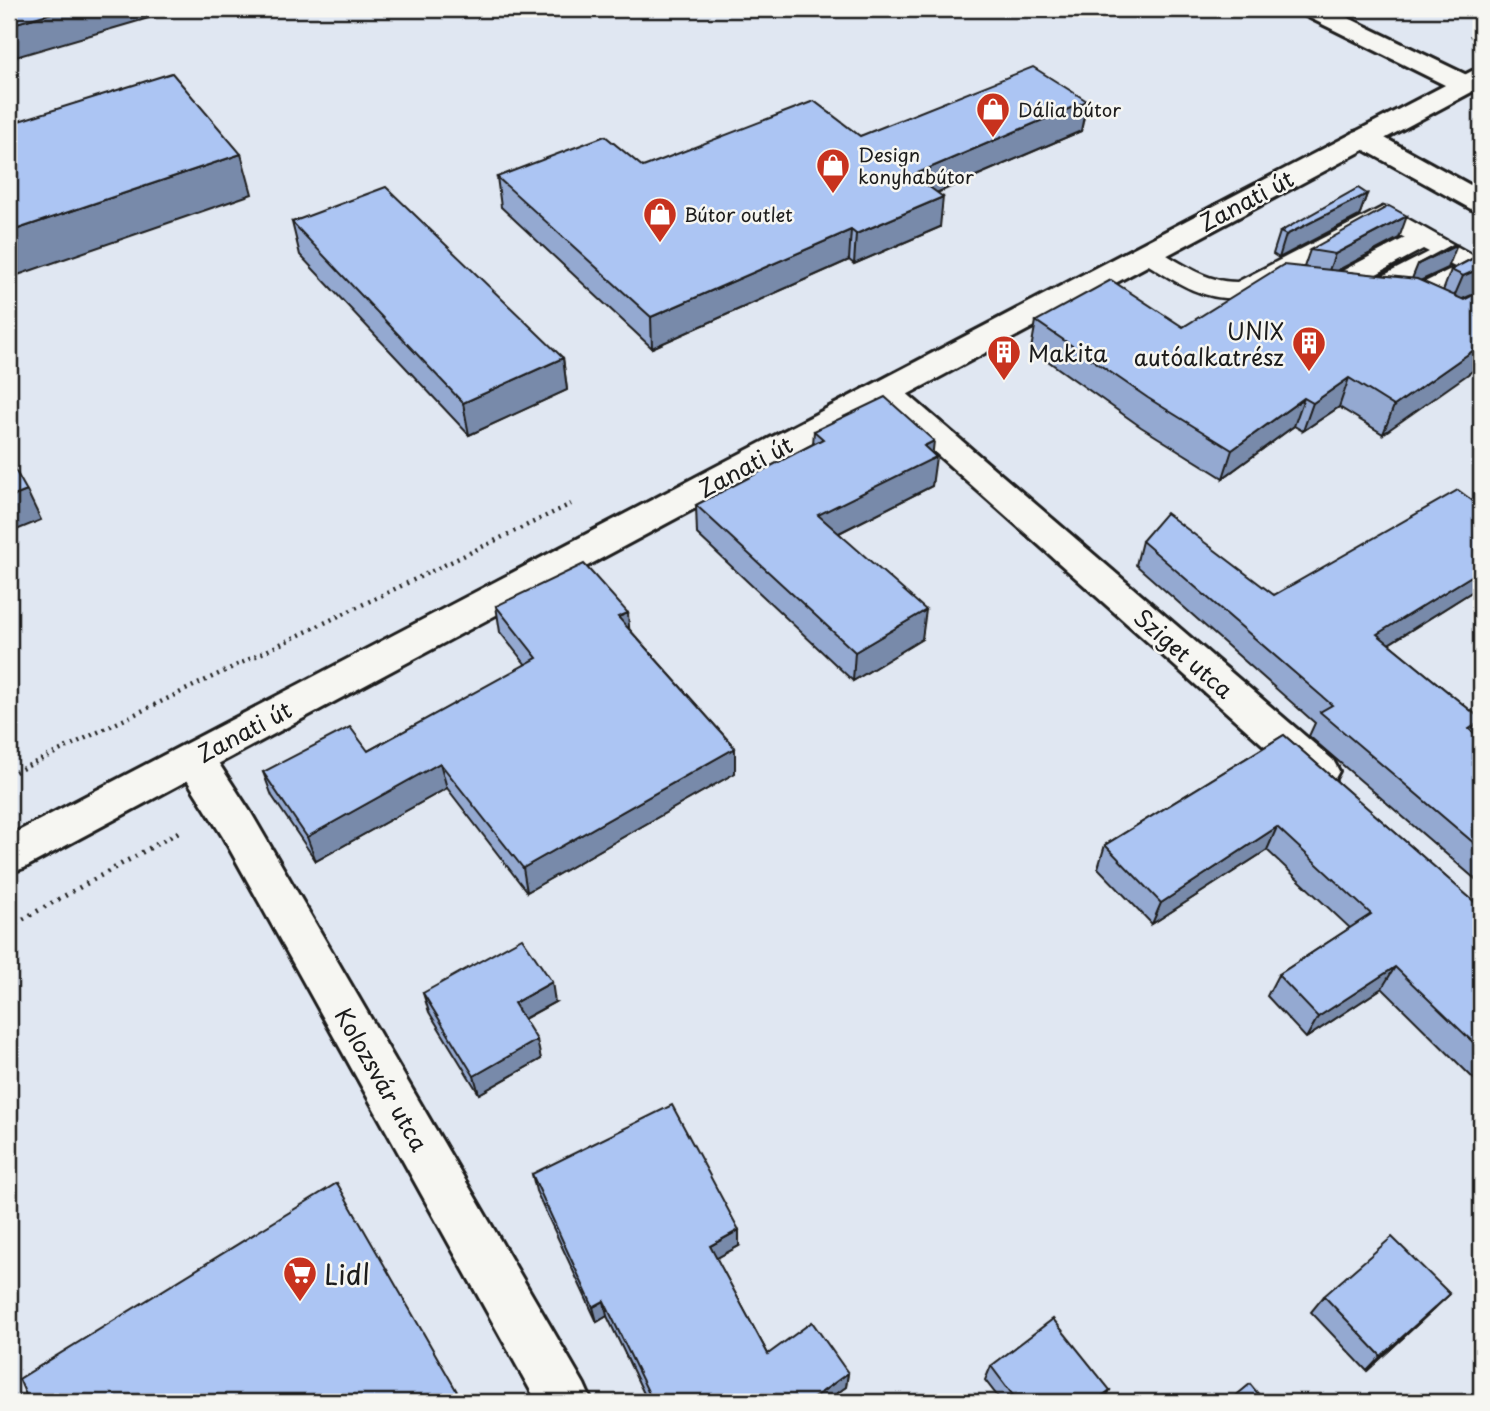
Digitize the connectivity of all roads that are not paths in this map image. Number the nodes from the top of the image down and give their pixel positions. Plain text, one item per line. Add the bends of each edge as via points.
1 (1311, 9) edge
2 (1474, 81) edge
3 (1364, 138) junction
4 (1481, 203) edge
5 (1424, 238) junction
6 (1448, 252) junction
7 (1146, 253) junction
8 (1478, 269) edge
9 (1261, 282) junction
10 (1332, 287) junction
11 (1372, 292) junction
12 (1414, 298) junction
13 (1442, 313) edge
14 (886, 392) junction
15 (194, 758) junction
16 (1346, 794) edge
17 (9, 856) edge
18 (566, 1402) edge

1 - 2 street
2 - 3 street, Zanati út
3 - 4 street
3 - 7 street, Zanati út
5 - 6 lane
5 - 9 lane via 1383,215
5 - 10 lane
6 - 8 lane
6 - 11 lane
7 - 9 lane via 1214,290 1240,290
7 - 14 street, Zanati út
8 - 12 lane
9 - 10 lane
10 - 11 lane
11 - 12 lane
12 - 13 lane
14 - 15 street, Zanati út
14 - 16 street, Sziget utca
15 - 17 street, Zanati út
15 - 18 street, Kolozsvár utca via 237,825

